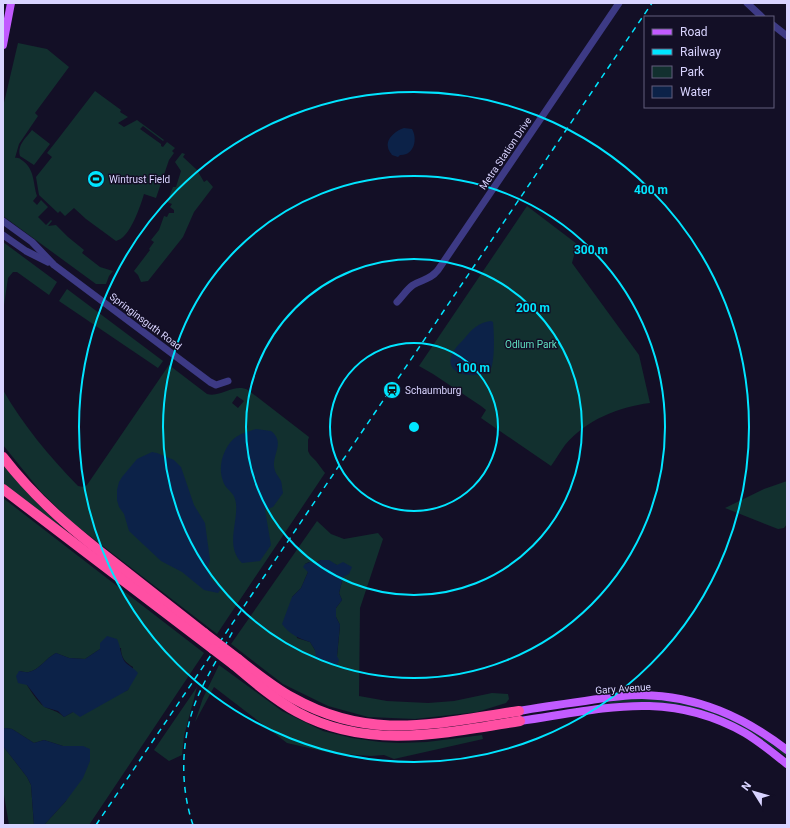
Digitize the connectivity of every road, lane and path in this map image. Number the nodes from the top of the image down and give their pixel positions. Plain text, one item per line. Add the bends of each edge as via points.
1 (11, 3) edge
2 (619, 3) edge
3 (747, 3) edge
4 (761, 16) edge
5 (774, 26) edge
6 (787, 36) edge
7 (3, 45) edge
8 (3, 221) edge
9 (3, 235) edge
10 (54, 265) junction
11 (397, 302) dead end
12 (228, 381) dead end
13 (3, 457) edge
14 (3, 489) edge
15 (202, 636) junction
16 (520, 716) junction
17 (787, 750) edge
18 (787, 764) edge

1 - 7 main road
2 - 11 street, Metra Station Drive via 434,276 410,288
3 - 4 street
5 - 6 street
8 - 10 street, Springinsguth Road via 32,242
9 - 10 street, Springinsguth Road via 26,251
10 - 12 street, Springinsguth Road via 210,382 216,385
13 - 15 highway via 39,500
14 - 15 highway
15 - 16 highway, bridge via 236,662 272,696 299,713 331,726 391,737 415,736
16 - 17 main road, Gary Avenue via 622,696 672,697 700,703 732,715
16 - 18 main road, Gary Avenue via 625,706 676,708 732,726 756,740

